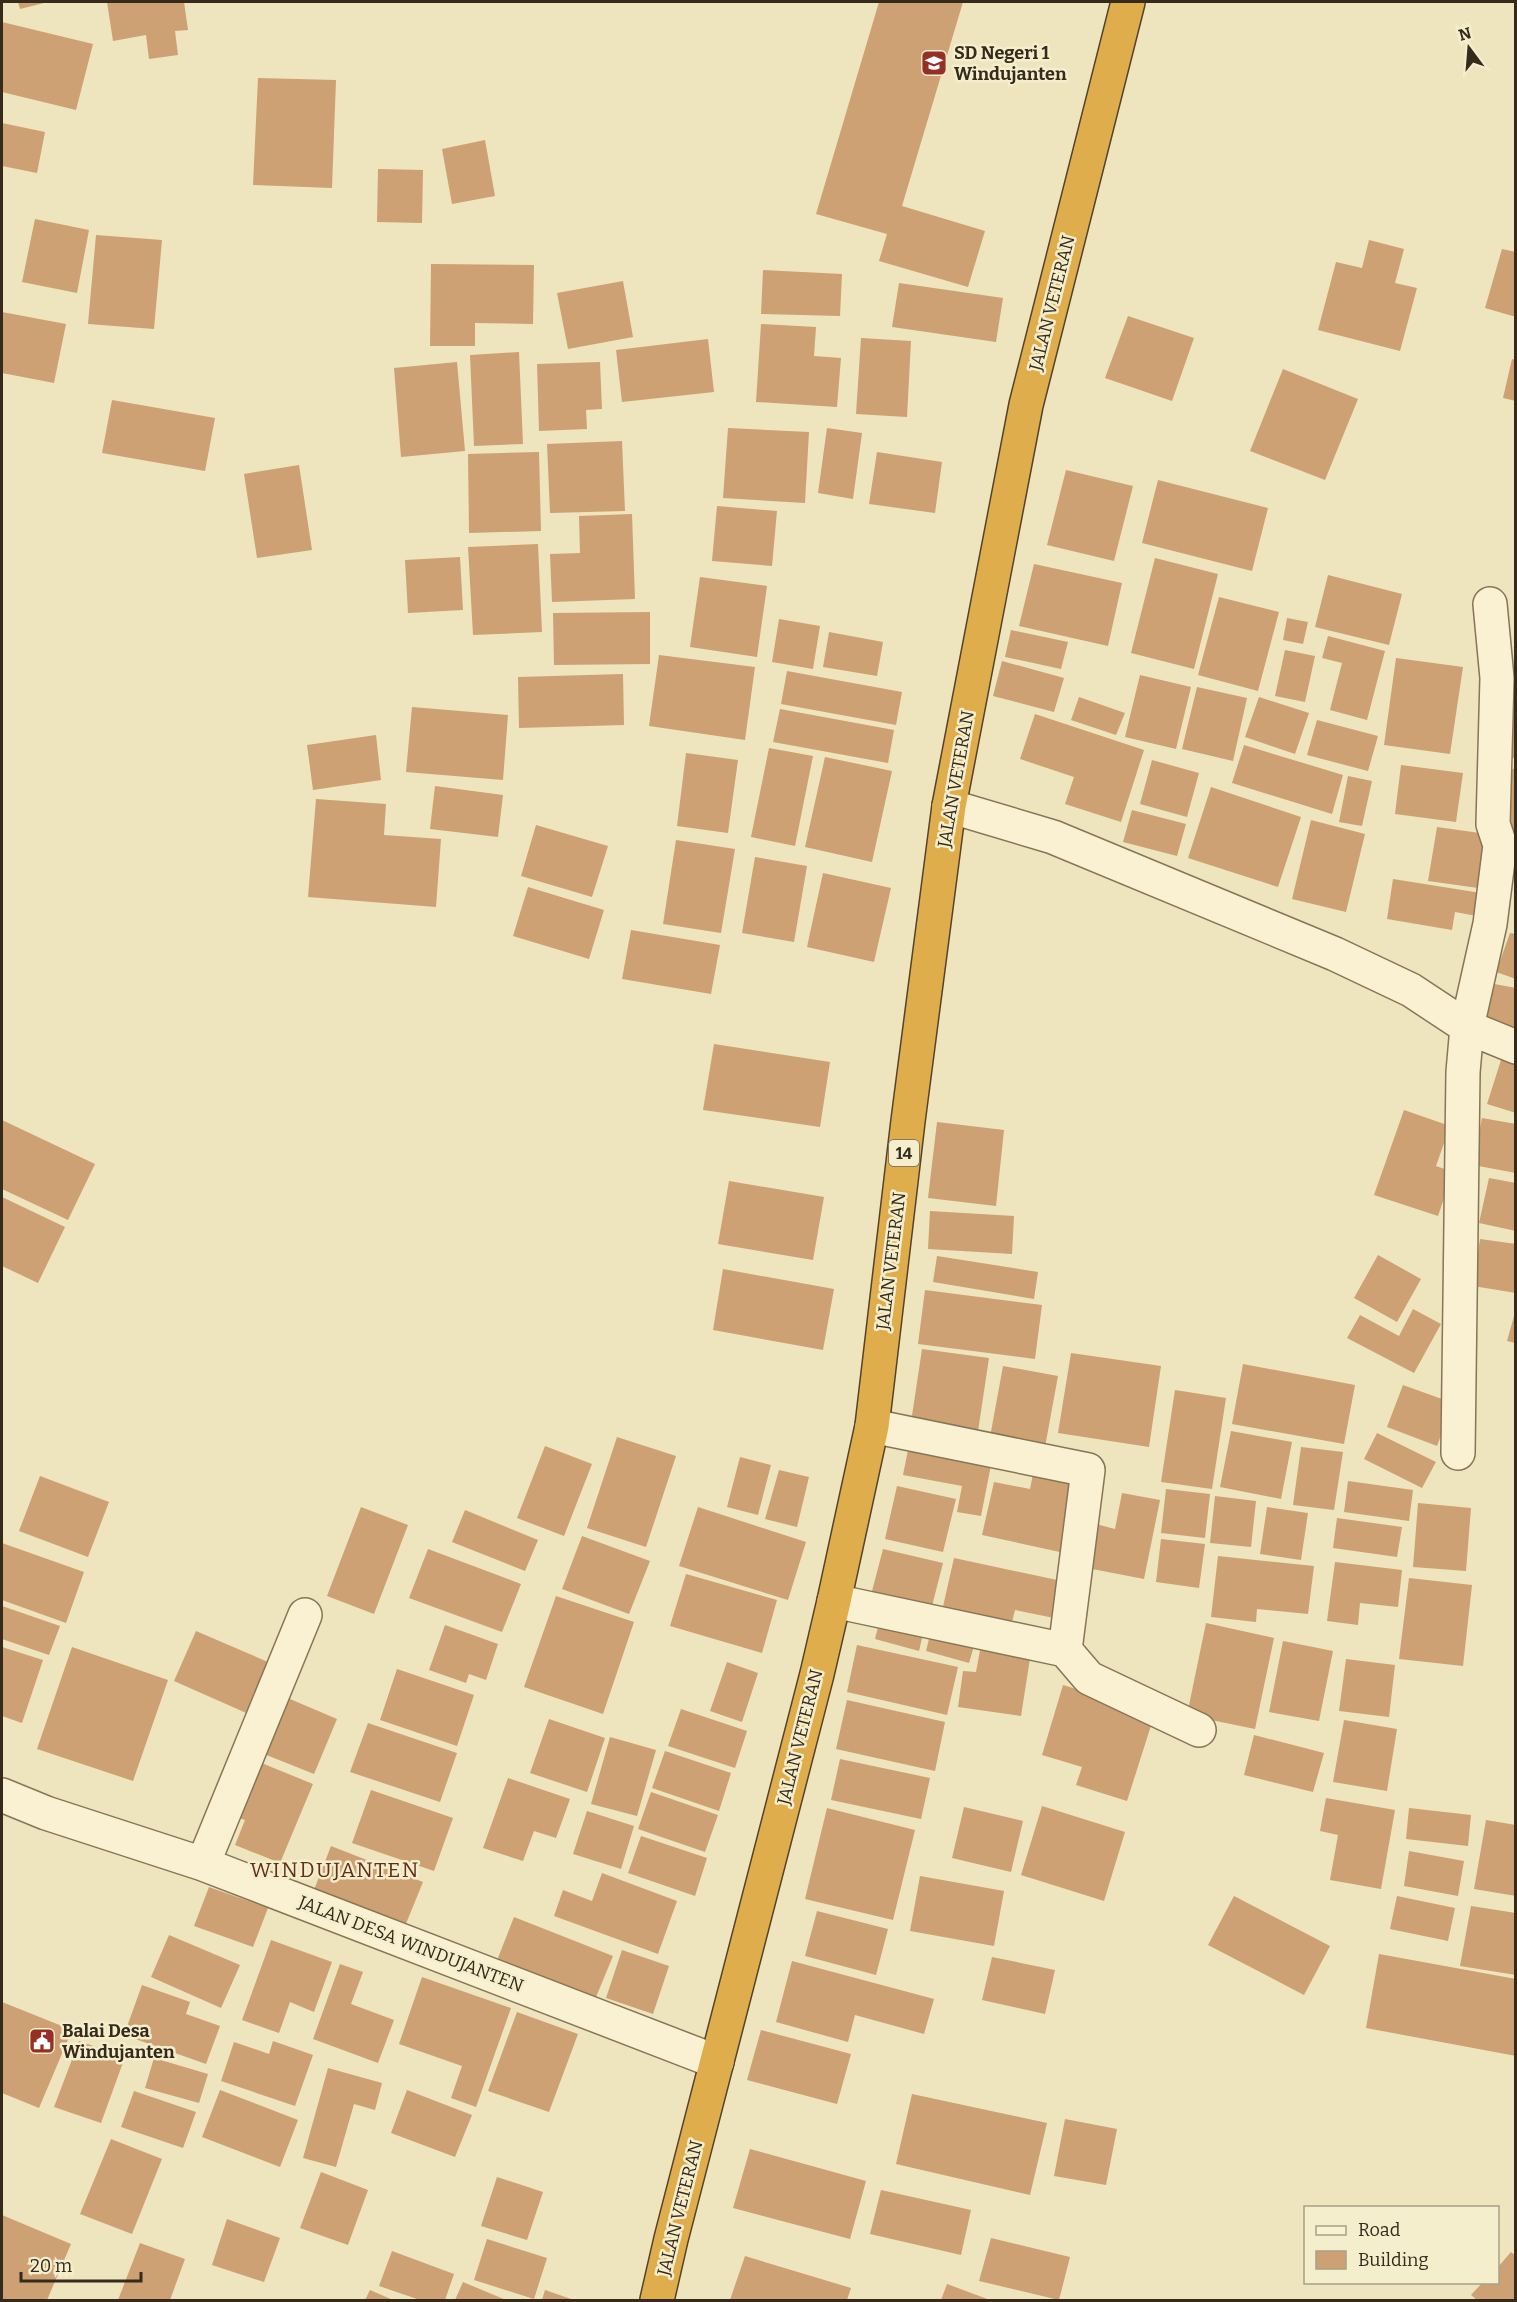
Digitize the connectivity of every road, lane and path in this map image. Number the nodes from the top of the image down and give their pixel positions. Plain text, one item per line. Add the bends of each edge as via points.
1 (1128, 2) edge
2 (1490, 604) dead end
3 (949, 806) junction
4 (1467, 1027) junction
5 (1515, 1047) edge
6 (872, 1426) junction
7 (1458, 1453) dead end
8 (834, 1601) junction
9 (305, 1615) dead end
10 (1065, 1650) junction
11 (1199, 1730) dead end
12 (2, 1795) edge
13 (203, 1864) junction
14 (717, 2062) junction
15 (657, 2301) edge

1 - 3 highway, JALAN VETERAN / 14 via 1026,405
2 - 4 street via 1497,678 1493,824 1500,844 1490,924
3 - 4 street via 1053,837 1335,954 1411,990
3 - 6 highway, JALAN VETERAN / 14
4 - 5 street
4 - 7 street via 1463,1072
6 - 8 highway, JALAN VETERAN / 14
6 - 10 street via 1088,1470
8 - 10 street
8 - 14 highway, JALAN VETERAN / 14
9 - 13 street
10 - 11 street via 1089,1678
12 - 13 street, JALAN DESA WINDUJANTEN
13 - 14 street, JALAN DESA WINDUJANTEN
14 - 15 highway, JALAN VETERAN / 14

